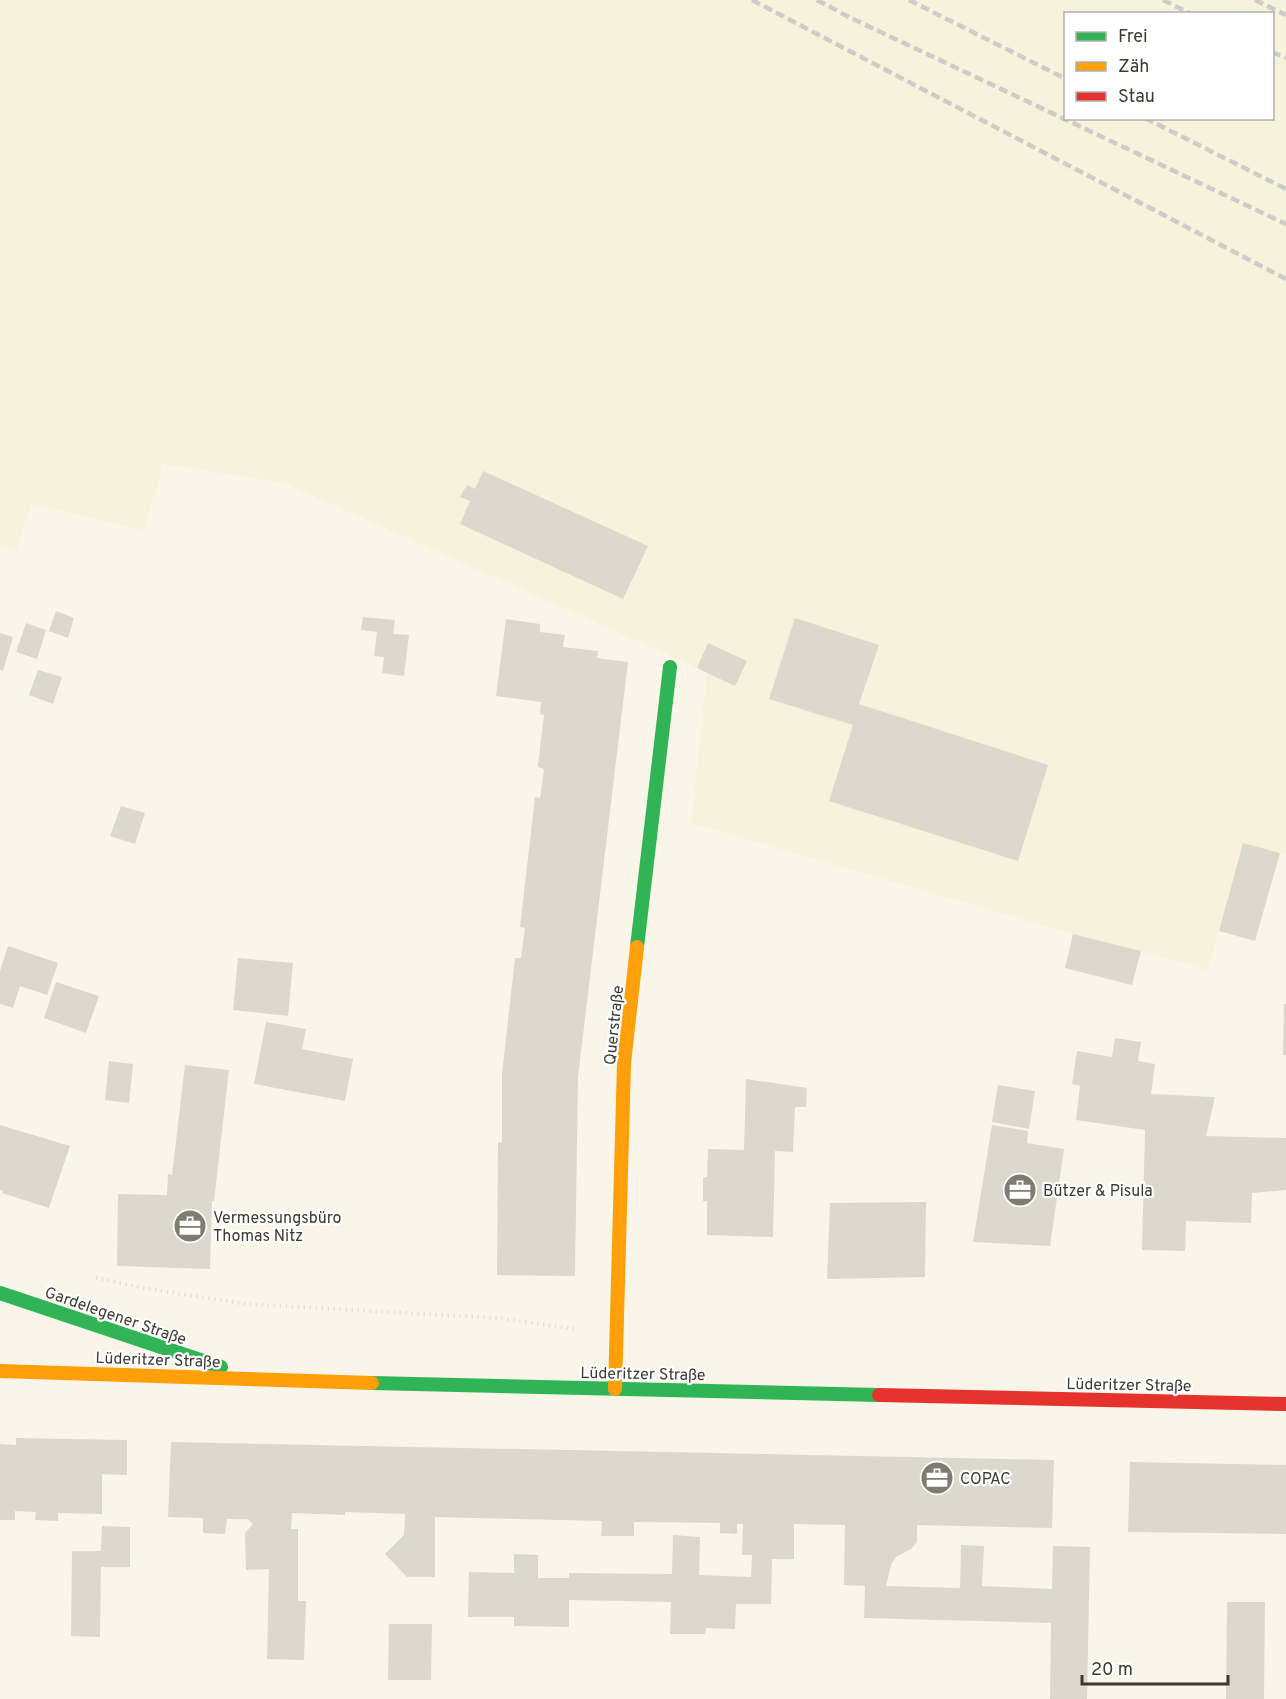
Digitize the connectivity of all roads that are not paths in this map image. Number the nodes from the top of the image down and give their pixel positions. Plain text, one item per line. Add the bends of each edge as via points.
1 (670, 667) dead end
2 (0, 1293) edge
3 (0, 1371) edge
4 (256, 1379) junction
5 (615, 1389) junction
6 (1286, 1404) edge

1 - 5 main road, Querstraße via 624,1063
2 - 4 main road, Gardelegener Straße
3 - 4 main road, Lüderitzer Straße
4 - 5 main road, Lüderitzer Straße
5 - 6 main road, Lüderitzer Straße

